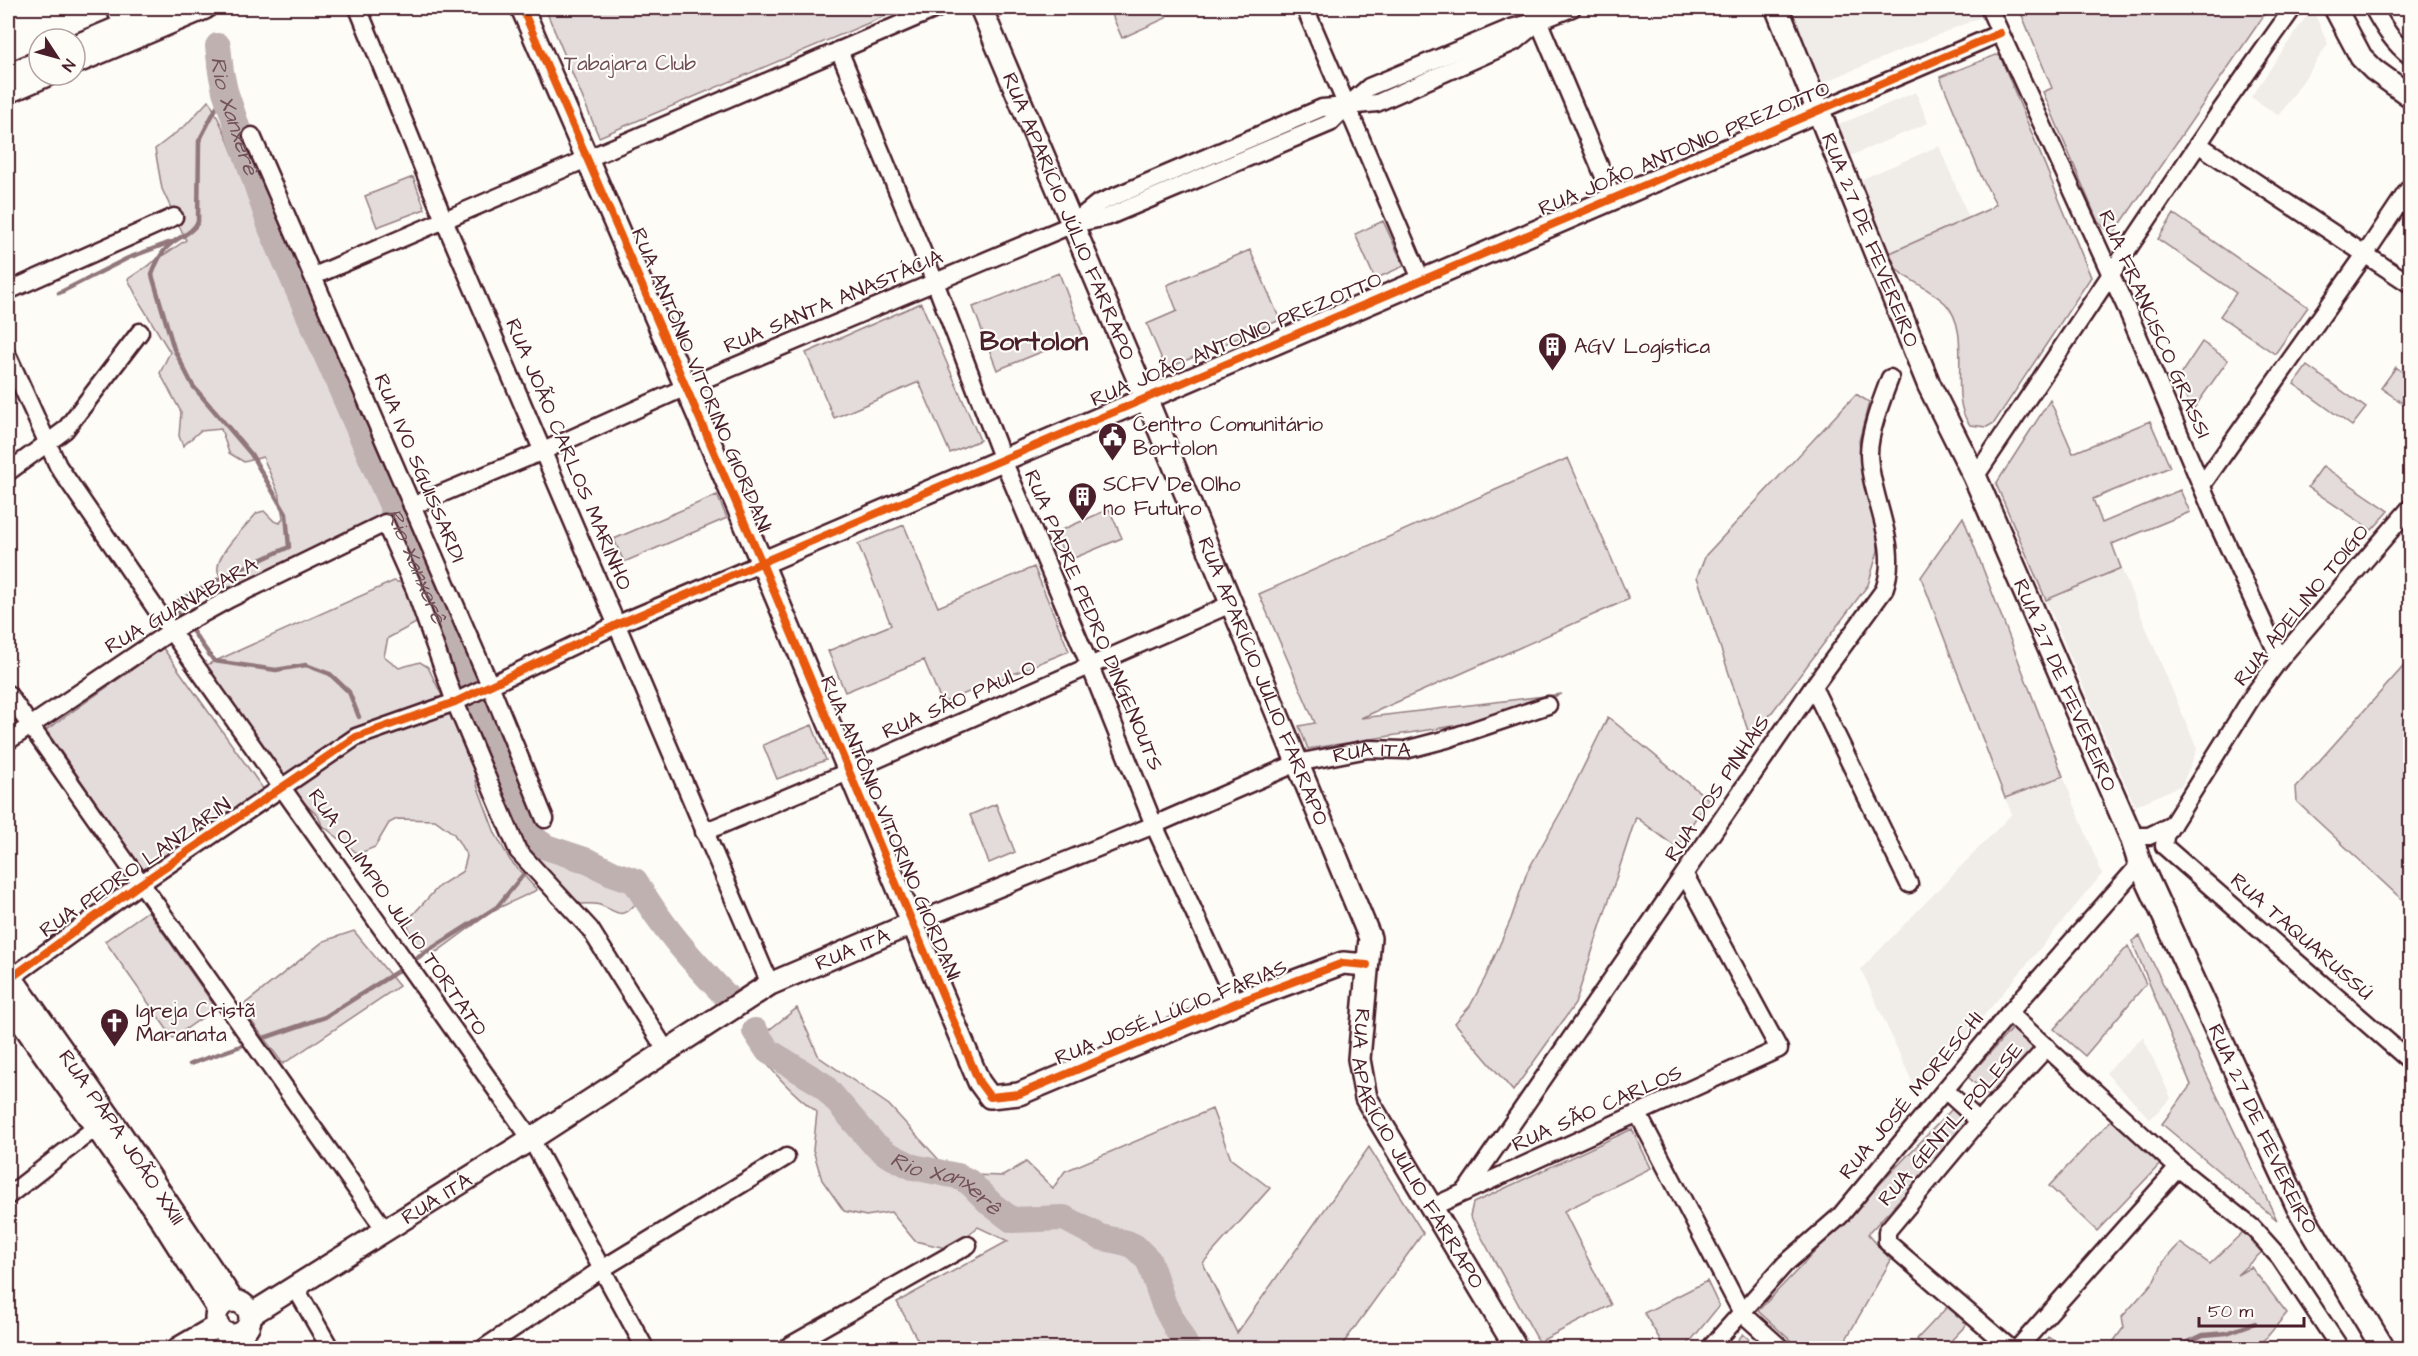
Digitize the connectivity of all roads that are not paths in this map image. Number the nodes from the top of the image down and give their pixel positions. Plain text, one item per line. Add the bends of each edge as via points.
1 (166, 8) edge
2 (205, 8) edge
3 (358, 8) edge
4 (522, 8) edge
5 (938, 8) edge
6 (981, 8) edge
7 (1305, 8) edge
8 (1572, 8) edge
9 (1777, 8) edge
10 (1989, 8) edge
11 (2293, 8) edge
12 (2335, 8) edge
13 (2373, 8) edge
14 (1536, 14) edge
15 (122, 25) edge
16 (2000, 33) junction
17 (87, 50) edge
18 (839, 50) junction
19 (2410, 56) edge
20 (27, 67) edge
21 (8, 75) edge
22 (27, 84) edge
23 (8, 92) edge
24 (2410, 96) edge
25 (1347, 106) junction
26 (1820, 110) junction
27 (1267, 131) junction
28 (252, 136) dead end
29 (2198, 144) junction
30 (1274, 147) junction
31 (588, 159) junction
32 (1209, 165) junction
33 (2410, 187) edge
34 (1613, 198) junction
35 (174, 217) dead end
36 (444, 220) junction
37 (1073, 224) junction
38 (2366, 254) junction
39 (2111, 275) junction
40 (314, 276) junction
41 (1421, 279) junction
42 (935, 282) junction
43 (2410, 284) edge
44 (8, 291) edge
45 (140, 332) dead end
46 (8, 356) edge
47 (1890, 378) dead end
48 (686, 387) junction
49 (1146, 398) junction
50 (47, 443) junction
51 (543, 451) junction
52 (1003, 460) junction
53 (8, 472) edge
54 (1975, 477) junction
55 (2202, 485) junction
56 (412, 506) junction
57 (2410, 508) edge
58 (385, 523) joint
59 (762, 563) junction
60 (1231, 604) junction
61 (618, 624) junction
62 (171, 631) junction
63 (2280, 659) junction
64 (1090, 666) junction
65 (1813, 687) junction
66 (474, 693) junction
67 (8, 694) edge
68 (1548, 705) dead end
69 (29, 725) junction
70 (8, 741) edge
71 (1297, 763) junction
72 (848, 772) junction
73 (281, 786) junction
74 (545, 819) dead end
75 (1154, 825) junction
76 (2173, 825) junction
77 (704, 832) junction
78 (2131, 836) junction
79 (2164, 846) joint
80 (2140, 864) junction
81 (1685, 875) junction
82 (140, 884) junction
83 (1909, 884) dead end
84 (912, 922) junction
85 (1367, 965) junction
86 (9, 977) edge
87 (770, 984) junction
88 (8, 1003) edge
89 (1236, 1003) junction
90 (2009, 1013) junction
91 (2047, 1047) junction
92 (667, 1052) junction
93 (2410, 1061) edge
94 (65, 1069) junction
95 (1945, 1090) junction
96 (990, 1097) joint
97 (1638, 1114) junction
98 (1979, 1121) junction
99 (103, 1122) junction
100 (531, 1139) junction
101 (786, 1157) dead end
102 (2178, 1168) junction
103 (1465, 1192) junction
104 (8, 1196) edge
105 (1432, 1207) junction
106 (386, 1230) junction
107 (968, 1245) dead end
108 (602, 1269) junction
109 (295, 1287) junction
110 (223, 1312) junction
111 (1742, 1313) junction
112 (250, 1315) junction
113 (179, 1348) edge
114 (330, 1348) edge
115 (483, 1348) edge
116 (645, 1348) edge
117 (786, 1348) edge
118 (1516, 1348) edge
119 (1710, 1348) edge
120 (1781, 1348) edge
121 (2010, 1348) edge
122 (2018, 1348) edge
123 (2340, 1348) edge
124 (2383, 1348) edge

1 - 15 street
2 - 15 street
3 - 36 street, RUA JOÃO CARLOS MARINHO
4 - 31 street, RUA ANTÔNIO VITORINO GIORDANI
5 - 18 street
6 - 37 street, RUA APARÍCIO JÚLIO FARRAPO
7 - 25 street
8 - 14 street, RUA SANTA ANASTÁCIA
9 - 26 main road, RUA 27 DE FEVEREIRO
10 - 16 street, RUA FRANCISCO GRASSI
11 - 29 street
12 - 24 street via 2361,57
13 - 19 street via 2399,47
14 - 25 street, RUA SANTA ANASTÁCIA via 1514,42 1466,54 1417,76 1377,103
14 - 34 street
15 - 17 street
16 - 26 street, RUA JOÃO ANTONIO PREZOTTO
16 - 39 street, RUA FRANCISCO GRASSI
18 - 31 street
18 - 42 street, RUA PADRE PEDRO DINGENOUTS
20 - 21 street
22 - 23 street
25 - 27 street, RUA SANTA ANASTÁCIA via 1322,108
25 - 30 street, RUA SANTA ANASTÁCIA via 1330,123
25 - 41 street
26 - 34 street, RUA JOÃO ANTONIO PREZOTTO
26 - 54 main road, RUA 27 DE FEVEREIRO via 1929,386
27 - 30 street
27 - 32 street, RUA SANTA ANASTÁCIA
28 - 40 street, RUA IVO SGUISSARDI
29 - 38 street
29 - 39 street
30 - 32 street, RUA SANTA ANASTÁCIA
31 - 36 street
31 - 48 street, RUA ANTÔNIO VITORINO GIORDANI
32 - 37 street, RUA SANTA ANASTÁCIA via 1152,189 1107,217
33 - 38 street
34 - 41 street, RUA JOÃO ANTONIO PREZOTTO
35 - 44 street
36 - 40 street
36 - 51 street, RUA JOÃO CARLOS MARINHO
37 - 42 street, RUA SANTA ANASTÁCIA
37 - 49 street, RUA APARÍCIO JÚLIO FARRAPO
38 - 43 street
38 - 55 street
39 - 54 street
39 - 55 street, RUA FRANCISCO GRASSI
40 - 56 street, RUA IVO SGUISSARDI
41 - 49 street, RUA JOÃO ANTONIO PREZOTTO
42 - 48 street, RUA SANTA ANASTÁCIA
42 - 52 street, RUA PADRE PEDRO DINGENOUTS
45 - 50 street via 65,430
46 - 50 street, RUA OLIMPIO JULIO TORTATO
47 - 65 street, RUA DOS PINHAIS via 1869,453 1888,546 1889,577 1884,590
48 - 51 street, RUA SANTA ANASTÁCIA
48 - 59 street, RUA ANTÔNIO VITORINO GIORDANI
49 - 52 street, RUA JOÃO ANTONIO PREZOTTO
49 - 60 street, RUA APARÍCIO JÚLIO FARRAPO
50 - 53 street
50 - 62 street, RUA OLIMPIO JULIO TORTATO via 58,466
51 - 56 street, RUA SANTA ANASTÁCIA
51 - 61 street, RUA JOÃO CARLOS MARINHO
52 - 59 street, RUA JOÃO ANTONIO PREZOTTO
52 - 64 street, RUA PADRE PEDRO DINGENOUTS
54 - 78 main road, RUA 27 DE FEVEREIRO
55 - 63 street, RUA FRANCISCO GRASSI
56 - 66 street, RUA IVO SGUISSARDI
57 - 63 street, RUA ADELINO TOIGO
58 - 62 street, RUA GUANABARA via 229,598
58 - 66 street, RUA IVO SGUISSARDI via 415,590
59 - 61 street, RUA JOÃO ANTONIO PREZOTTO
59 - 72 street, RUA ANTÔNIO VITORINO GIORDANI
60 - 64 street, RUA SÃO PAULO
60 - 71 street, RUA APARÍCIO JÚLIO FARRAPO
61 - 66 street, RUA JOÃO ANTONIO PREZOTTO
61 - 77 street, RUA JOÃO CARLOS MARINHO
62 - 69 street, RUA GUANABARA
62 - 73 street, RUA OLIMPIO JULIO TORTATO
63 - 76 street, RUA ADELINO TOIGO
64 - 72 street, RUA SÃO PAULO
64 - 75 street, RUA PADRE PEDRO DINGENOUTS
65 - 81 street, RUA DOS PINHAIS
65 - 83 street
66 - 73 street, RUA PEDRO LANZARIN via 356,737
66 - 74 street, RUA IVO SGUISSARDI
66 - 92 street, RUA IVO SGUISSARDI via 518,851 590,929
67 - 69 street
68 - 71 street, RUA ITÁ via 1405,750 1368,749
69 - 70 street, RUA GUANABARA
69 - 82 street
71 - 75 street, RUA ITÁ
71 - 85 street, RUA APARÍCIO JÚLIO FARRAPO via 1370,938
72 - 77 street, RUA SÃO PAULO
72 - 84 street, RUA ANTÔNIO VITORINO GIORDANI
73 - 82 street, RUA PEDRO LANZARIN
73 - 100 street, RUA OLIMPIO JULIO TORTATO
75 - 84 street, RUA ITÁ
75 - 89 street, RUA PADRE PEDRO DINGENOUTS
76 - 78 street via 2149,836
76 - 79 street, RUA ADELINO TOIGO via 2165,836
77 - 87 street, RUA JOÃO CARLOS MARINHO
78 - 80 main road, RUA 27 DE FEVEREIRO
79 - 93 street, RUA TAQUARUSSÚ
80 - 90 street, RUA JOSÉ MORESCHI
80 - 124 main road, RUA 27 DE FEVEREIRO via 2298,1207
81 - 97 street, RUA SÃO CARLOS via 1779,1049
81 - 103 street, RUA DOS PINHAIS
82 - 86 street, RUA PEDRO LANZARIN
82 - 106 street
84 - 87 street, RUA ITÁ
84 - 96 street, RUA ANTÔNIO VITORINO GIORDANI via 979,1082
85 - 89 street, RUA JOSÉ LÚCIO FARIAS via 1343,963
85 - 105 street, RUA APARÍCIO JÚLIO FARRAPO via 1359,1059 1366,1098
86 - 94 street, RUA PAPA JOÃO XXIII
87 - 92 street, RUA ITÁ
88 - 94 street, RUA PAPA JOÃO XXIII
89 - 96 street, RUA JOSÉ LÚCIO FARIAS via 1019,1094
90 - 91 street
90 - 95 street, RUA JOSÉ MORESCHI
91 - 98 street, RUA GENTIL POLESE
91 - 102 street
92 - 100 street, RUA ITÁ
94 - 99 street, RUA PAPA JOÃO XXIII
95 - 98 street
95 - 111 street, RUA JOSÉ MORESCHI via 1840,1216 1785,1264
97 - 103 street, RUA SÃO CARLOS
97 - 111 street
98 - 121 street, RUA GENTIL POLESE via 1887,1231 1887,1242
99 - 104 street
99 - 110 street, RUA PAPA JOÃO XXIII via 165,1212
100 - 106 street, RUA ITÁ
100 - 108 street, RUA OLIMPIO JULIO TORTATO
101 - 108 street
102 - 122 street
102 - 123 street via 2253,1228 2280,1258
103 - 105 street, RUA SÃO CARLOS
105 - 118 street, RUA APARÍCIO JÚLIO FARRAPO
106 - 109 street, RUA ITÁ
107 - 117 street
108 - 115 street
108 - 116 street, RUA OLIMPIO JULIO TORTATO
109 - 112 street, RUA ITÁ
109 - 114 street
110 - 112 street via 244,1305
110 - 112 street via 225,1334 230,1335 241,1334 249,1326
110 - 113 street
111 - 119 street, RUA JOSÉ MORESCHI
111 - 120 street

